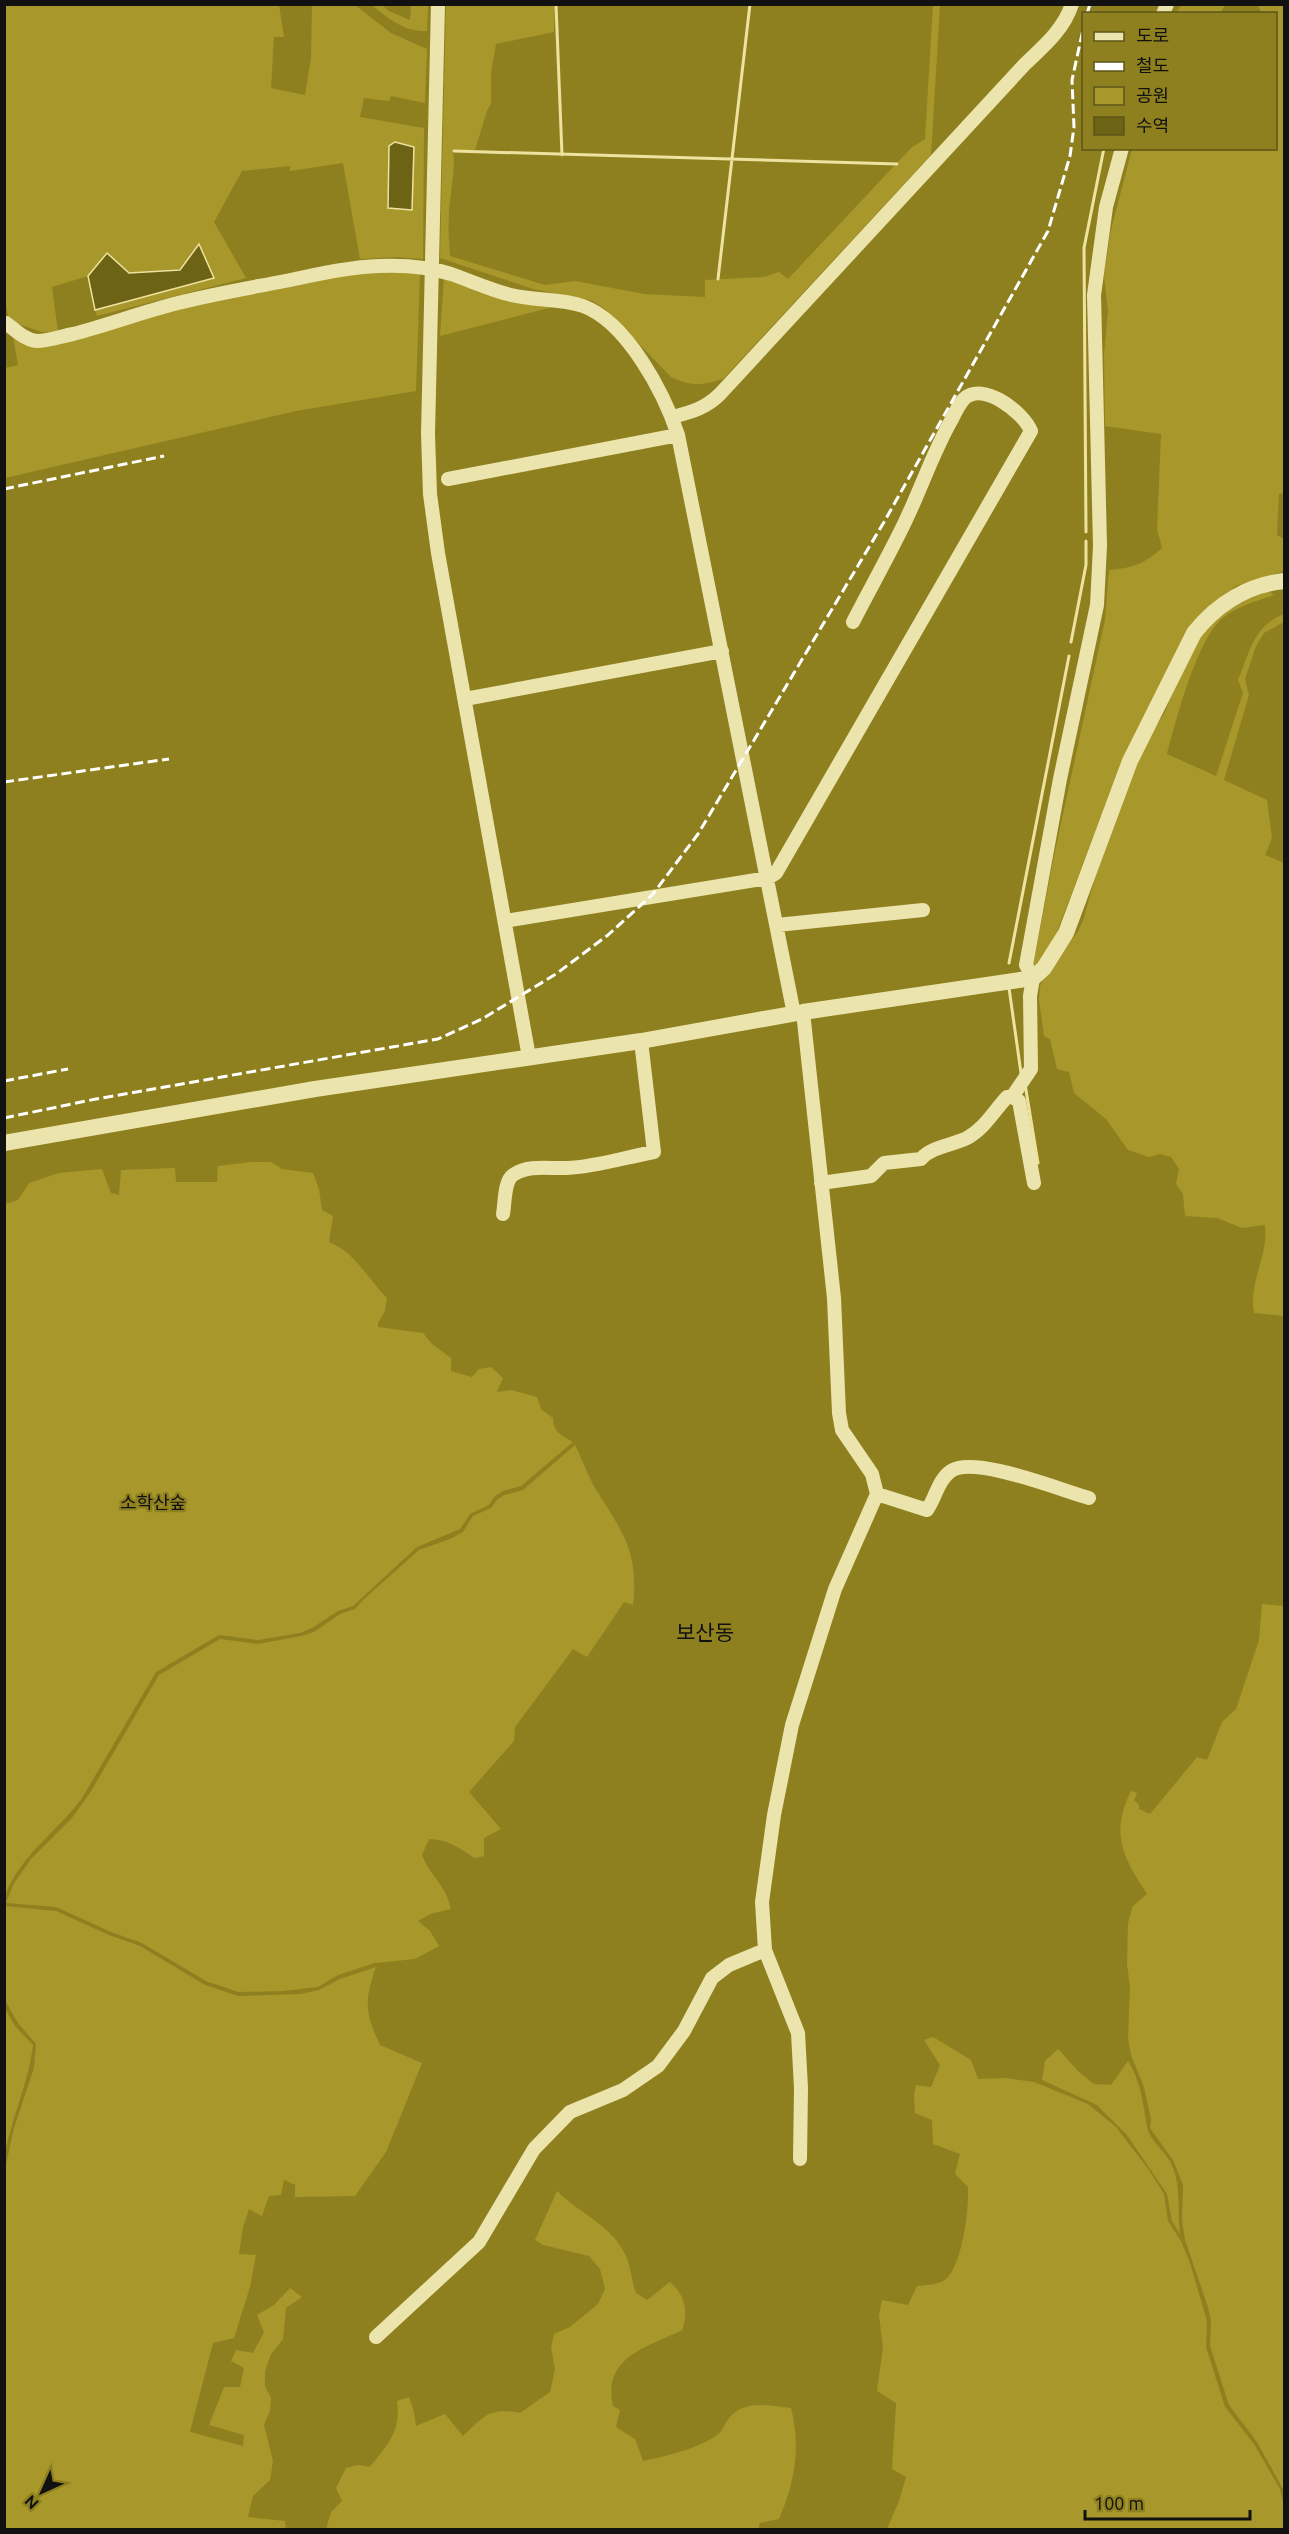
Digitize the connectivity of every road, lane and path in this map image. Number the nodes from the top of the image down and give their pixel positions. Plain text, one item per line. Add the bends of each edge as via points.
1 (438, 4) edge
2 (1072, 4) edge
3 (1121, 150) edge
4 (433, 270) junction
5 (6, 323) edge
6 (672, 417) junction
7 (678, 435) junction
8 (448, 479) dead end
9 (1284, 581) edge
10 (853, 622) dead end
11 (722, 651) junction
12 (465, 699) junction
13 (768, 878) junction
14 (923, 910) dead end
15 (505, 921) junction
16 (777, 925) junction
17 (1033, 978) junction
18 (798, 1013) junction
19 (641, 1041) junction
20 (529, 1057) junction
21 (1020, 1087) junction
22 (4, 1143) edge
23 (821, 1183) junction
24 (1034, 1183) dead end
25 (503, 1214) dead end
26 (877, 1494) junction
27 (1089, 1498) dead end
28 (765, 1950) junction
29 (800, 2159) dead end
30 (376, 2337) dead end

1 - 4 street
2 - 6 street via 1057,33 711,404
3 - 17 street via 1106,207 1094,295 1100,546 1097,605 1027,957 1026,965
4 - 5 street via 378,266 309,276 178,303 48,340 36,341
4 - 6 street via 510,295 568,302 600,316 637,355
4 - 12 street via 430,494
6 - 7 street
7 - 8 street
7 - 11 street
9 - 17 street via 1252,588 1234,598 1204,620 1194,633 1130,761 1066,933
10 - 13 street via 963,400 990,395 1016,410 1031,430 1027,438 785,860
11 - 12 street
11 - 13 street
12 - 15 street
13 - 15 street
13 - 16 street
14 - 16 street
15 - 20 street
16 - 18 street
17 - 18 street
17 - 21 street via 1031,1069
18 - 19 street
18 - 23 street
19 - 20 street
19 - 25 street via 654,1152 512,1175
20 - 22 street via 315,1089
21 - 23 street via 1006,1097 984,1124 954,1144 921,1159 884,1164 871,1176
21 - 24 street via 1019,1101
23 - 26 street via 834,1298 842,1430 872,1473
26 - 27 street via 927,1510 943,1478 959,1466 971,1465
26 - 28 street via 835,1589 792,1725 762,1902
28 - 29 street via 798,2033
28 - 30 street via 729,1965 712,1978 684,2031 658,2066 623,2090 570,2112 534,2150 479,2242

